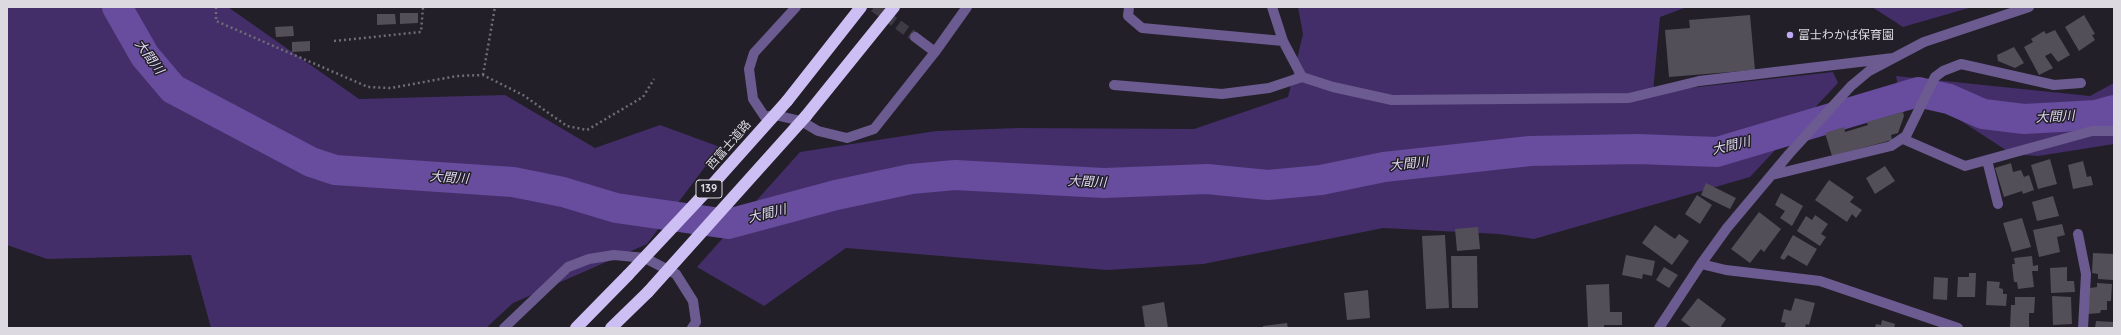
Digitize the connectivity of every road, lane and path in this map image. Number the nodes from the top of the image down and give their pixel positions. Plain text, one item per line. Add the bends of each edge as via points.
1 (216, 7) edge
2 (423, 7) edge
3 (495, 7) edge
4 (796, 7) edge
5 (861, 7) edge
6 (894, 7) edge
7 (967, 7) edge
8 (1129, 7) edge
9 (1272, 7) edge
10 (2029, 7) edge
11 (915, 37) tunnel mouth
12 (334, 41) dead end
13 (1283, 41) junction
14 (935, 52) junction
15 (1893, 58) junction
16 (483, 75) junction
17 (1302, 77) junction
18 (654, 79) dead end
19 (2081, 84) dead end
20 (1114, 86) dead end
21 (2114, 131) edge
22 (1902, 139) junction
23 (1988, 160) junction
24 (1772, 175) junction
25 (1998, 204) dead end
26 (2078, 234) dead end
27 (1701, 264) junction
28 (504, 328) edge
29 (576, 328) edge
30 (611, 328) edge
31 (692, 328) edge
32 (1659, 328) edge
33 (1958, 328) edge
34 (2084, 328) edge

1 - 16 path via 216,21 368,87 391,88 457,76
2 - 12 path via 421,32
3 - 16 path
4 - 14 street via 754,53 750,63 753,99 765,117 775,115 801,120 818,130 847,138 874,129
5 - 29 highway, 西富士道路 / 139, bridge via 787,101 704,194
6 - 30 highway, 139, bridge via 806,116 648,292
7 - 14 street
8 - 13 street via 1128,16 1142,28
9 - 13 street
10 - 15 street via 1924,42
11 - 14 street
13 - 17 street
15 - 17 street via 1699,81 1629,98 1392,100 1333,87
15 - 24 street via 1869,71 1851,86
16 - 18 path via 523,95 567,126 587,130 643,97
17 - 20 street via 1269,88 1222,94
19 - 22 street via 2054,85 1961,64 1935,77 1906,136
21 - 23 street via 2092,131
22 - 23 street via 1965,166
22 - 24 street via 1891,146
23 - 25 street
24 - 27 street via 1727,228
26 - 34 street via 2086,274
27 - 32 street
27 - 33 street via 1726,270 1820,281
28 - 31 street via 568,267 590,259 614,255 646,258 676,274 693,301 696,322

